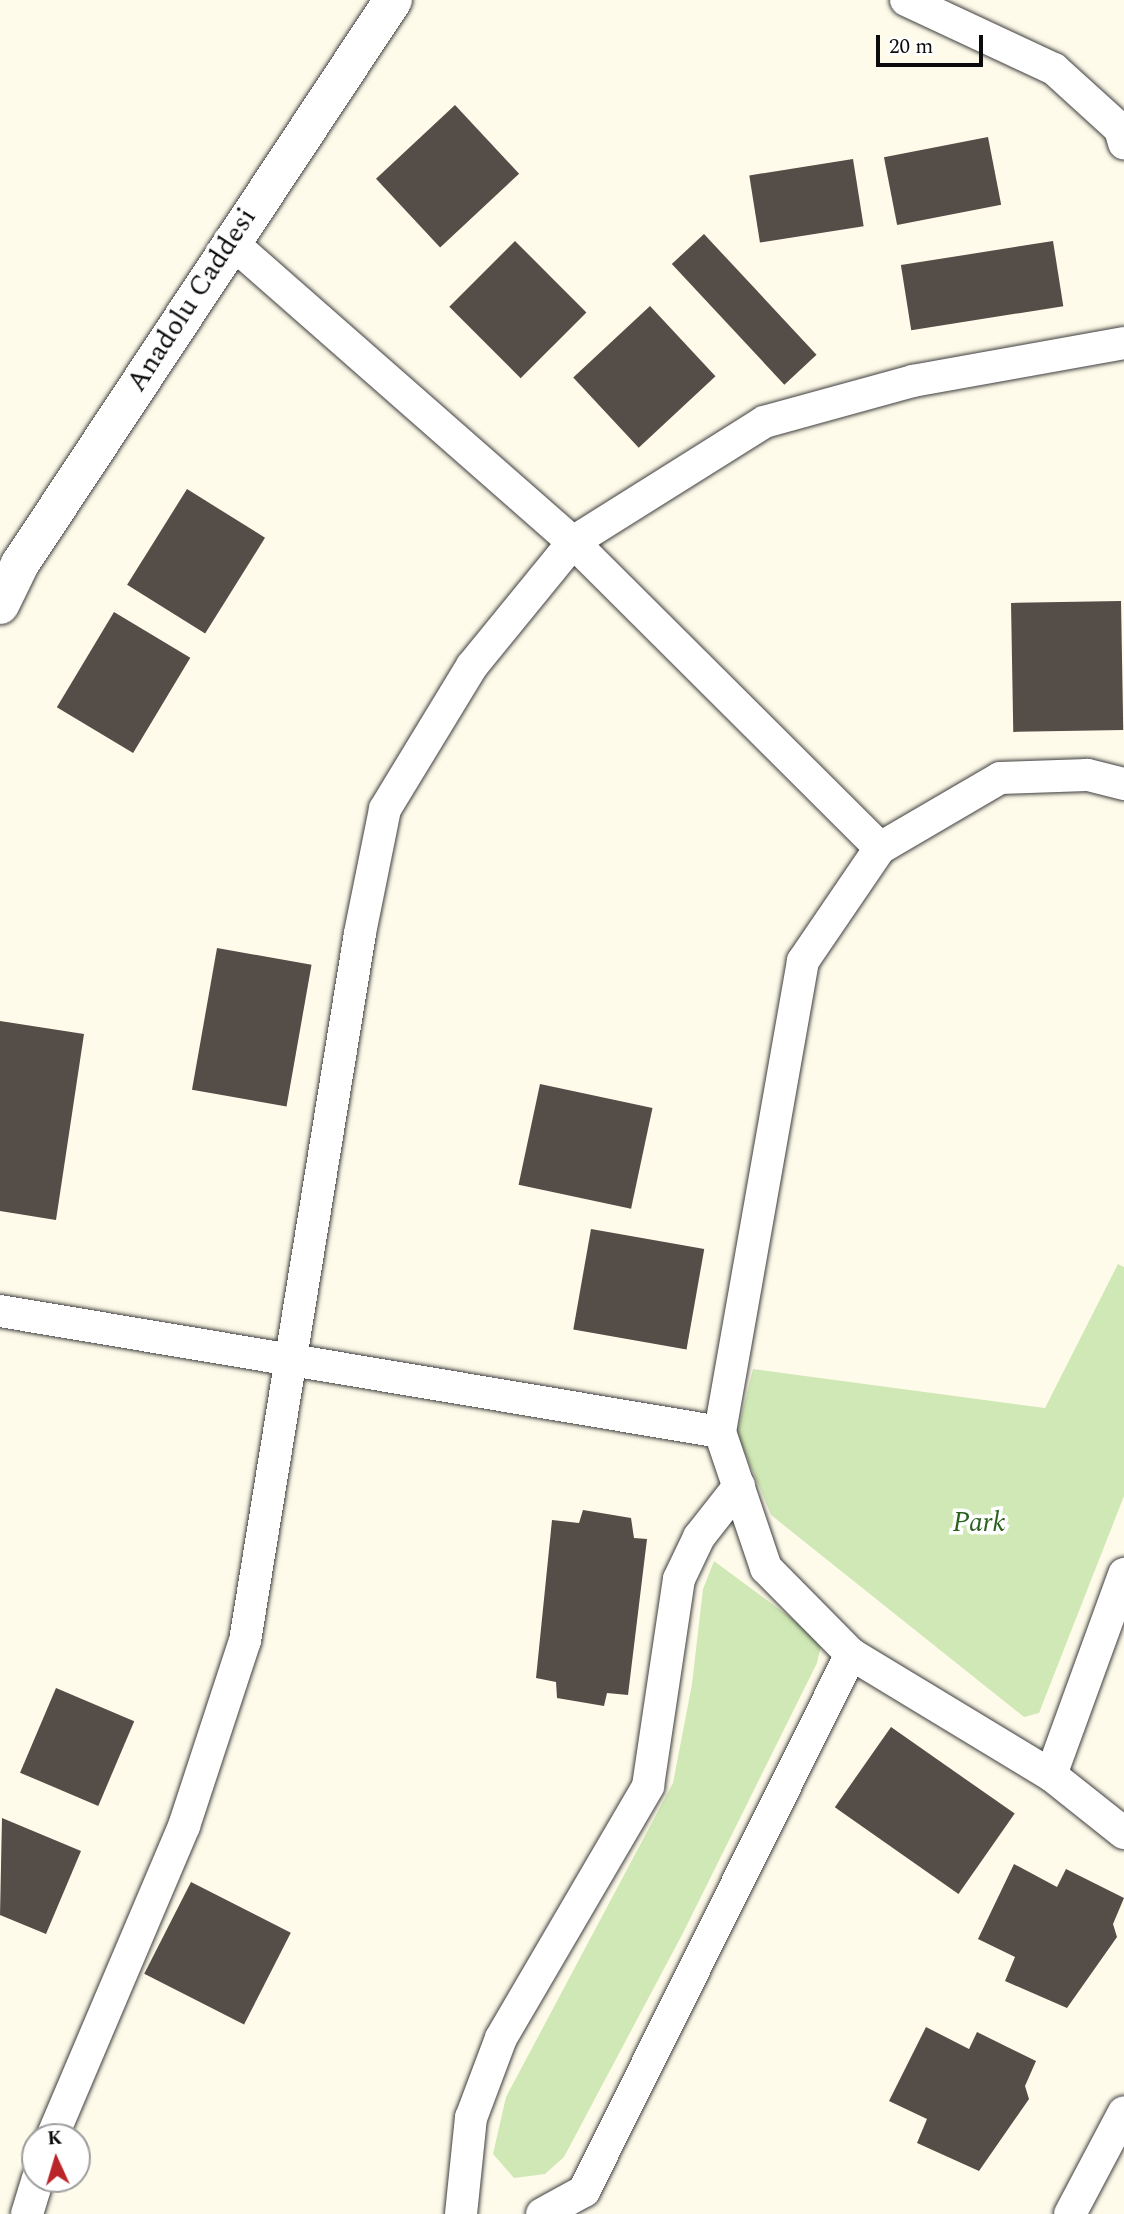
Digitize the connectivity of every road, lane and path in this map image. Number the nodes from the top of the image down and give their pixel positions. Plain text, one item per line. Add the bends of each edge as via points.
1 (393, 0) edge
2 (906, 0) edge
3 (1124, 143) edge
4 (230, 242) junction
5 (1124, 344) edge
6 (573, 542) junction
7 (0, 606) edge
8 (1124, 784) edge
9 (880, 848) junction
10 (0, 1311) edge
11 (294, 1359) junction
12 (720, 1432) junction
13 (738, 1486) junction
14 (1124, 1574) edge
15 (851, 1654) junction
16 (1051, 1775) junction
17 (1124, 1833) edge
18 (1124, 2112) edge
19 (58, 2123) edge
20 (34, 2193) edge
21 (27, 2214) edge
22 (461, 2214) edge
23 (542, 2214) edge
24 (1070, 2214) edge

1 - 4 street, Anadolu Caddesi
2 - 3 street via 1054,69 1120,129
4 - 6 street
4 - 7 street, Anadolu Caddesi via 20,564
5 - 6 street via 914,381 764,422
6 - 9 street
6 - 11 street via 472,666 385,809 360,933
8 - 9 street via 1087,775 1000,778
9 - 12 street via 803,961
10 - 11 street
11 - 12 street
11 - 19 street via 245,1641 184,1826
12 - 13 street
13 - 15 street via 766,1568
13 - 22 street via 699,1537 680,1579 648,1786 497,2049 471,2118
14 - 16 street
15 - 16 street
15 - 23 street via 584,2191
16 - 17 street
18 - 24 street
20 - 21 street

